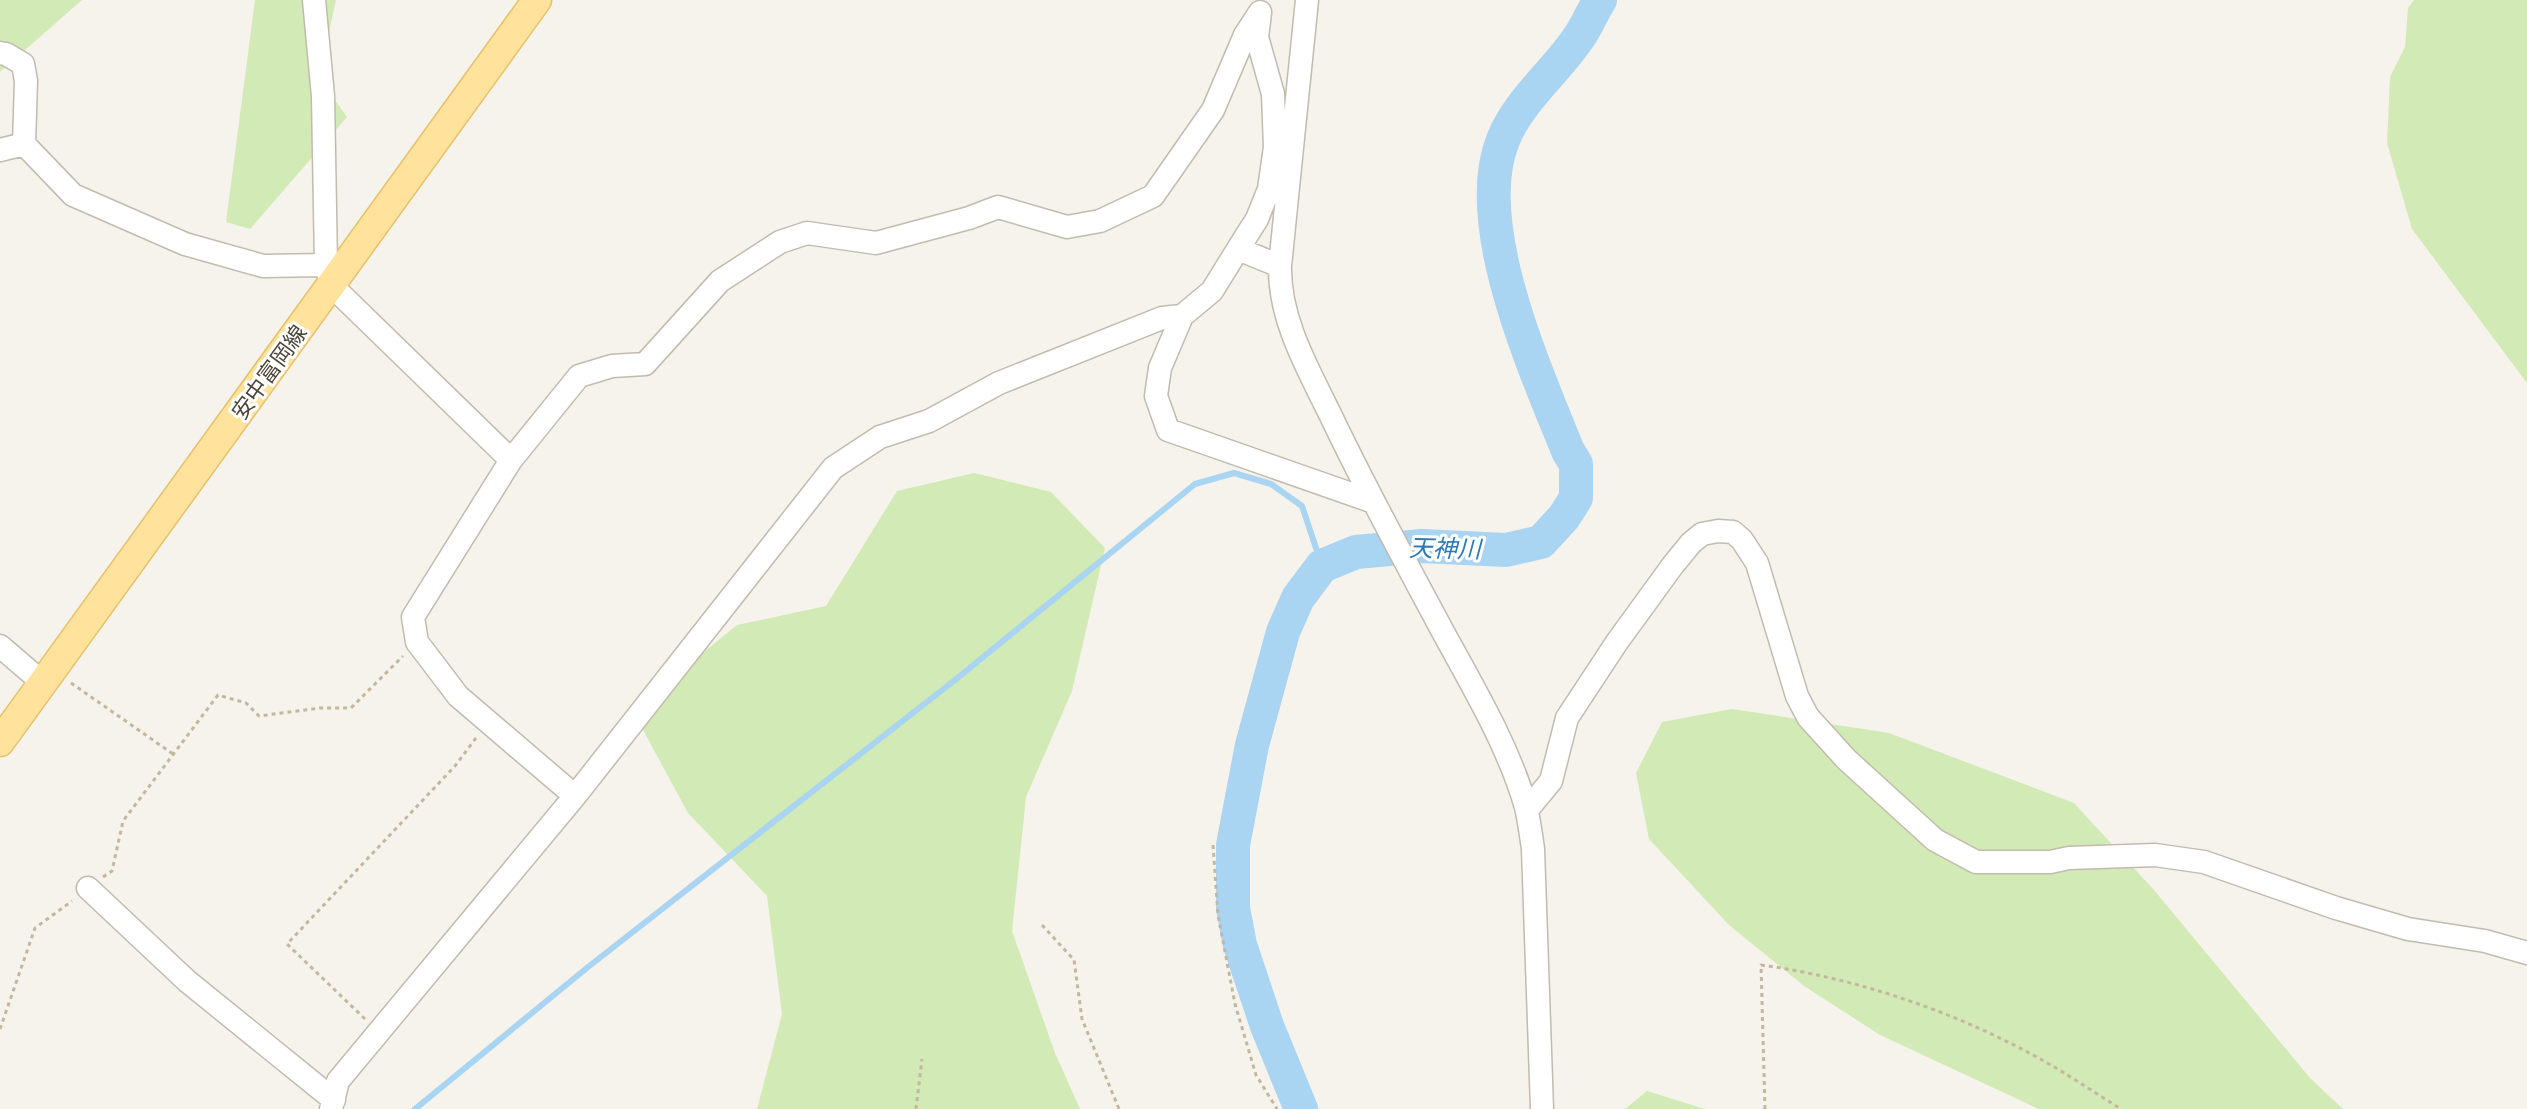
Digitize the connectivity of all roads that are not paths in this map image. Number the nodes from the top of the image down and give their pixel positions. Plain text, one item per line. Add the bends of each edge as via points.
1 (314, 0) edge
2 (537, 0) edge
3 (1307, 0) edge
4 (1260, 6) edge
5 (0, 53) edge
6 (24, 144) junction
7 (0, 150) edge
8 (1238, 249) junction
9 (1280, 266) junction
10 (329, 275) junction
11 (1182, 316) junction
12 (511, 460) junction
13 (1371, 501) junction
14 (0, 646) edge
15 (47, 676) junction
16 (0, 742) edge
17 (575, 796) junction
18 (1527, 810) junction
19 (88, 888) road end
20 (2527, 953) edge
21 (332, 1104) edge
22 (1542, 1109) edge

1 - 10 street
2 - 10 main road, 安中富岡線
3 - 9 street
4 - 8 street via 1257,37 1273,94 1275,147 1269,189
4 - 12 street via 1213,110 1153,196 1100,221 1067,227 998,207 876,243 807,233 780,242 720,281 645,364 579,376
5 - 6 street via 23,64
6 - 7 street
6 - 10 street via 73,195 185,244 263,266
8 - 9 street
8 - 11 street via 1212,291
9 - 13 street via 1293,337
10 - 12 street
10 - 15 main road, 安中富岡線
11 - 13 street via 1160,368 1156,396 1168,430
11 - 17 street via 1162,318 999,383 929,421 880,437 833,468
12 - 17 street via 413,617 417,642 458,696
13 - 18 street via 1500,742
14 - 15 street
15 - 16 main road, 安中富岡線
17 - 21 street via 338,1081
18 - 20 street via 1551,781 1567,718 1673,565 1702,534 1733,532 1757,563 1808,717 1935,840 1976,862 2155,855 2204,862 2408,929
18 - 22 street via 1533,849
19 - 21 street via 187,981

